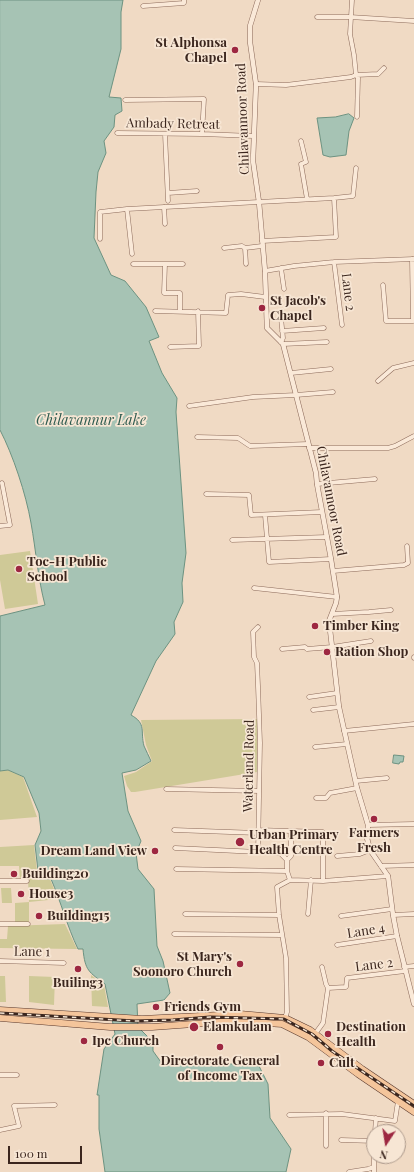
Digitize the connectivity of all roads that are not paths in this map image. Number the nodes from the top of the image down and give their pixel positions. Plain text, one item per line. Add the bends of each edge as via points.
1 (184, 0) edge
2 (258, 0) edge
3 (352, 0) edge
4 (142, 6) dead end
5 (317, 17) dead end
6 (350, 17) junction
7 (414, 21) edge
8 (384, 68) dead end
9 (356, 75) junction
10 (256, 84) junction
11 (125, 100) dead end
12 (357, 117) dead end
13 (117, 133) dead end
14 (165, 134) junction
15 (202, 134) junction
16 (253, 136) junction
17 (301, 140) dead end
18 (356, 168) dead end
19 (197, 191) dead end
20 (168, 193) junction
21 (334, 198) junction
22 (307, 199) junction
23 (168, 201) dead end
24 (259, 202) junction
25 (164, 207) junction
26 (127, 209) junction
27 (165, 224) dead end
28 (100, 239) dead end
29 (262, 243) junction
30 (224, 248) dead end
31 (245, 248) junction
32 (132, 254) dead end
33 (413, 259) edge
34 (334, 262) junction
35 (133, 264) dead end
36 (165, 264) junction
37 (183, 264) dead end
38 (246, 264) dead end
39 (281, 268) junction
40 (265, 271) junction
41 (382, 285) dead end
42 (284, 289) dead end
43 (265, 298) junction
44 (155, 311) dead end
45 (180, 311) junction
46 (198, 311) junction
47 (281, 318) dead end
48 (342, 325) dead end
49 (324, 328) dead end
50 (282, 331) junction
51 (327, 342) dead end
52 (282, 343) junction
53 (170, 347) dead end
54 (414, 363) edge
55 (331, 369) dead end
56 (291, 373) junction
57 (378, 381) dead end
58 (333, 392) dead end
59 (296, 395) junction
60 (189, 406) dead end
61 (414, 436) edge
62 (197, 437) dead end
63 (309, 446) junction
64 (375, 479) dead end
65 (2, 483) dead end
66 (317, 484) junction
67 (206, 494) dead end
68 (322, 512) junction
69 (265, 515) junction
70 (0, 526) edge
71 (327, 536) junction
72 (266, 539) junction
73 (232, 540) dead end
74 (407, 546) dead end
75 (331, 559) junction
76 (333, 571) junction
77 (254, 588) dead end
78 (337, 597) junction
79 (391, 610) dead end
80 (332, 614) junction
81 (258, 626) dead end
82 (371, 641) dead end
83 (332, 648) junction
84 (282, 649) dead end
85 (337, 693) junction
86 (309, 697) dead end
87 (339, 707) junction
88 (313, 710) dead end
89 (414, 724) edge
90 (344, 731) junction
91 (347, 744) junction
92 (315, 747) dead end
93 (387, 778) dead end
94 (356, 781) junction
95 (357, 788) junction
96 (166, 789) dead end
97 (260, 791) junction
98 (316, 798) dead end
99 (414, 824) edge
100 (368, 825) junction
101 (174, 830) dead end
102 (291, 831) junction
103 (258, 832) junction
104 (175, 848) dead end
105 (370, 850) junction
106 (258, 852) junction
107 (337, 856) dead end
108 (287, 860) junction
109 (414, 865) edge
110 (381, 866) junction
111 (176, 869) dead end
112 (287, 871) junction
113 (388, 876) junction
114 (290, 880) junction
115 (311, 880) junction
116 (0, 881) edge
117 (26, 881) dead end
118 (323, 881) junction
119 (392, 910) junction
120 (184, 914) dead end
121 (308, 914) dead end
122 (414, 914) edge
123 (279, 915) junction
124 (393, 915) junction
125 (341, 916) dead end
126 (0, 924) edge
127 (28, 924) dead end
128 (174, 934) dead end
129 (282, 934) junction
130 (397, 936) junction
131 (337, 945) dead end
132 (0, 961) edge
133 (64, 963) dead end
134 (414, 966) edge
135 (322, 967) dead end
136 (405, 969) junction
137 (328, 988) junction
138 (414, 1002) edge
139 (0, 1010) edge
140 (0, 1018) edge
141 (285, 1018) junction
142 (315, 1034) junction
143 (0, 1075) edge
144 (17, 1075) dead end
145 (398, 1101) junction
146 (414, 1104) edge
147 (55, 1105) dead end
148 (414, 1112) edge
149 (326, 1113) junction
150 (289, 1115) dead end
151 (376, 1118) junction
152 (376, 1124) edge
153 (0, 1130) edge
154 (341, 1140) dead end
155 (366, 1141) edge
156 (326, 1146) dead end
157 (374, 1167) joint
158 (349, 1172) edge
159 (374, 1172) edge

1 - 4 street via 184,3
2 - 10 street, Chilavannoor Road via 250,26
3 - 6 street
5 - 6 street
6 - 7 street
6 - 9 street
8 - 9 street via 378,74
9 - 10 street via 286,85
9 - 12 street
10 - 16 street, Chilavannoor Road
11 - 15 street via 204,99
13 - 14 street, Ambady Retreat
14 - 15 street, Ambady Retreat
14 - 20 street
15 - 16 street, Ambady Retreat
16 - 24 street, Chilavannoor Road via 253,161
17 - 22 street via 306,162 301,164
18 - 21 street via 353,196
19 - 20 street
20 - 23 street
21 - 22 street
21 - 29 street via 336,237
22 - 24 street
24 - 25 street
24 - 29 street, Chilavannoor Road
25 - 26 street
25 - 27 street
26 - 28 street via 100,212
26 - 32 street
29 - 31 street
29 - 40 street, Chilavannoor Road
30 - 31 street
31 - 38 street
33 - 34 street
33 - 41 street via 413,321 386,321
34 - 39 street
34 - 48 street, Lane 2
35 - 36 street
36 - 37 street
36 - 45 street via 164,293 180,293
39 - 40 street
39 - 42 street
40 - 43 street, Chilavannoor Road
43 - 46 street via 241,294 228,295 226,312
43 - 52 street, Chilavannoor Road via 267,328
44 - 45 street
45 - 46 street
46 - 53 street via 199,346
47 - 50 street
49 - 50 street
50 - 52 street
51 - 52 street
52 - 56 street, Chilavannoor Road
54 - 57 street via 393,368
55 - 56 street
56 - 59 street, Chilavannoor Road
58 - 59 street
59 - 60 street via 253,397
59 - 63 street, Chilavannoor Road
61 - 63 street via 388,448
62 - 63 street via 238,438 250,446
63 - 66 street, Chilavannoor Road
64 - 66 street
65 - 70 street via 10,526
66 - 68 street, Chilavannoor Road
67 - 69 street via 249,495 250,516
68 - 69 street
68 - 71 street, Chilavannoor Road
69 - 72 street
71 - 72 street
71 - 75 street, Chilavannoor Road
72 - 73 street
72 - 75 street via 269,562
74 - 76 street via 408,563 404,565
75 - 76 street, Chilavannoor Road
76 - 78 street, Chilavannoor Road
77 - 78 street
78 - 80 street, Chilavannoor Road
79 - 80 street
80 - 83 street, Chilavannoor Road via 329,621
81 - 97 street, Waterland Road via 253,632 259,697
82 - 83 street
83 - 84 street
83 - 85 street, Chilavannoor Road
85 - 86 street
85 - 87 street, Chilavannoor Road
87 - 88 street
87 - 90 street, Chilavannoor Road
89 - 90 street
90 - 91 street, Chilavannoor Road
91 - 92 street
91 - 94 street, Chilavannoor Road
93 - 94 street
94 - 95 street, Chilavannoor Road
95 - 98 street via 330,793 326,798
95 - 100 street, Chilavannoor Road
96 - 97 street
97 - 103 street, Waterland Road
99 - 100 street
100 - 105 street, Chilavannoor Road via 367,838
101 - 103 street
102 - 103 street
102 - 108 street via 291,856
102 - 118 street via 324,832
103 - 106 street, Waterland Road
104 - 106 street
105 - 107 street via 360,854
105 - 110 street, Chilavannoor Road
106 - 108 street via 280,853
108 - 112 street
109 - 110 street
110 - 113 street, Chilavannoor Road
111 - 112 street
112 - 114 street
113 - 118 street
113 - 119 street, Chilavannoor Road
114 - 115 street
114 - 123 street via 278,887
115 - 118 street
115 - 121 street
116 - 117 street
119 - 124 street, Chilavannoor Road
119 - 125 street
120 - 123 street
122 - 124 street
123 - 129 street
124 - 130 street, Chilavannoor Road
126 - 127 street
128 - 129 street
129 - 141 street via 286,958
130 - 131 street, Lane 4
130 - 136 street, Chilavannoor Road
132 - 133 street, Lane 1
134 - 136 street
135 - 137 street
136 - 137 street, Lane 2 via 347,978 346,987
136 - 138 street, Chilavannoor Road
137 - 142 street via 323,1023
139 - 141 main road via 142,1019 240,1014
140 - 145 main road via 110,1027 221,1022 282,1024 308,1037
141 - 142 main road
142 - 146 main road
143 - 144 street
145 - 148 main road
145 - 151 street via 395,1121
147 - 153 street via 14,1106 19,1126
149 - 150 street
149 - 151 street
149 - 156 street
151 - 152 street
154 - 155 street
157 - 158 street
157 - 159 street

